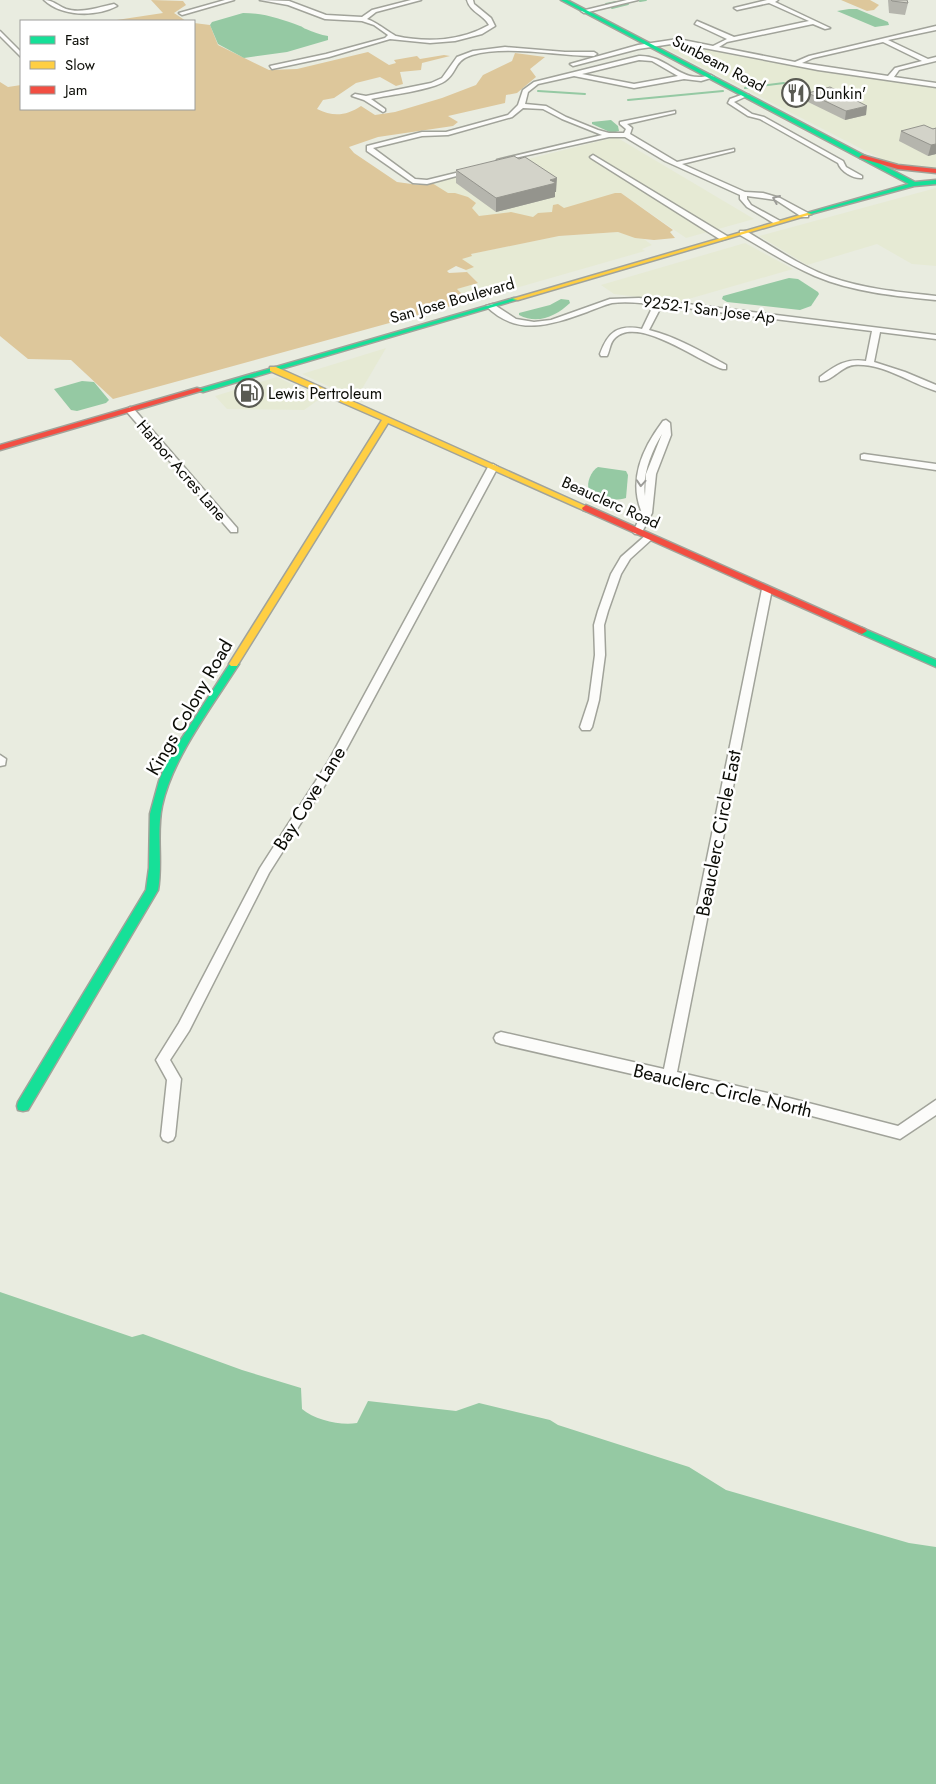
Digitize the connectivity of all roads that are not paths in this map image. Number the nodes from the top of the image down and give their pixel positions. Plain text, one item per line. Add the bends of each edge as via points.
1 (47, 0) edge
2 (223, 0) edge
3 (231, 0) edge
4 (263, 0) edge
5 (418, 0) edge
6 (470, 0) edge
7 (563, 0) edge
8 (635, 0) edge
9 (772, 1) edge
10 (114, 6) dead end
11 (737, 8) dead end
12 (584, 11) junction
13 (182, 13) dead end
14 (363, 19) junction
15 (814, 22) junction
16 (697, 23) dead end
17 (827, 28) dead end
18 (936, 28) edge
19 (1, 35) edge
20 (390, 37) junction
21 (731, 40) junction
22 (884, 40) junction
23 (745, 44) dead end
24 (649, 45) junction
25 (714, 48) junction
26 (753, 48) dead end
27 (760, 52) dead end
28 (20, 54) edge
29 (610, 54) junction
30 (936, 59) edge
31 (925, 60) junction
32 (795, 64) junction
33 (566, 66) dead end
34 (272, 67) dead end
35 (570, 73) junction
36 (685, 77) junction
37 (711, 77) junction
38 (889, 78) junction
39 (936, 85) edge
40 (367, 89) dead end
41 (746, 95) junction
42 (366, 98) junction
43 (521, 106) junction
44 (383, 110) dead end
45 (673, 112) dead end
46 (608, 135) junction
47 (626, 135) junction
48 (845, 148) junction
49 (732, 150) dead end
50 (825, 153) junction
51 (593, 157) dead end
52 (862, 157) junction
53 (676, 164) junction
54 (491, 165) edge
55 (880, 167) junction
56 (478, 170) edge
57 (936, 172) edge
58 (860, 177) dead end
59 (936, 182) edge
60 (914, 184) junction
61 (744, 194) junction
62 (874, 195) junction
63 (805, 215) junction
64 (778, 222) junction
65 (742, 233) junction
66 (724, 238) junction
67 (936, 298) edge
68 (658, 303) junction
69 (490, 306) junction
70 (645, 330) junction
71 (876, 330) junction
72 (936, 337) edge
73 (604, 354) dead end
74 (870, 364) junction
75 (723, 367) dead end
76 (273, 369) junction
77 (823, 379) dead end
78 (936, 388) edge
79 (130, 410) junction
80 (386, 420) junction
81 (0, 448) edge
82 (864, 457) dead end
83 (646, 461) junction
84 (656, 464) junction
85 (493, 467) junction
86 (936, 467) edge
87 (647, 512) junction
88 (234, 530) dead end
89 (638, 532) junction
90 (649, 537) junction
91 (768, 589) junction
92 (936, 664) edge
93 (586, 727) dead end
94 (502, 1038) dead end
95 (669, 1076) junction
96 (23, 1106) dead end
97 (936, 1106) edge
98 (168, 1136) dead end

1 - 10 street via 64,12
2 - 3 street
2 - 13 street
4 - 14 street via 289,3 325,17
5 - 14 street via 374,12
6 - 20 street via 492,26 480,34 438,42
7 - 12 street, Sunbeam Road
8 - 12 street
9 - 11 street
9 - 15 street
12 - 24 street, Sunbeam Road
14 - 20 street
15 - 17 street
15 - 21 street
16 - 21 street
18 - 22 street
19 - 28 street
20 - 34 street via 327,56
21 - 23 street
21 - 25 street
22 - 31 street
22 - 32 street via 810,57
24 - 25 street via 678,41
24 - 29 street
24 - 37 street, Sunbeam Road
25 - 32 street
26 - 27 street
29 - 33 street
29 - 42 street via 505,49 473,53 459,58 444,78 433,84
30 - 31 street
31 - 38 street via 895,70
32 - 38 street
35 - 36 street via 634,86
35 - 36 street via 647,57
35 - 43 street via 527,88
36 - 37 street via 696,80
37 - 41 street, Sunbeam Road
38 - 39 street
40 - 42 street via 353,98
41 - 48 street, Sunbeam Road
41 - 50 street via 731,103
42 - 44 street
43 - 46 street via 544,107
43 - 56 street via 510,116 466,129 446,134 422,134 369,146 370,151 413,182 427,182
45 - 47 street via 622,124 629,128
46 - 47 street
46 - 54 street
47 - 53 street
48 - 50 street
48 - 52 street, Sunbeam Road
49 - 53 street
50 - 58 street
51 - 66 street
52 - 55 street, Sunbeam Road
52 - 57 street via 898,168
53 - 61 street
55 - 60 street, Sunbeam Road
55 - 62 street via 881,182
57 - 60 street, San Jose Boulevard via 919,178
59 - 60 street, San Jose Boulevard
60 - 62 street, San Jose Boulevard
63 -> 61 street via 770,196
61 - 64 street via 743,199 749,206
62 - 63 street, San Jose Boulevard
63 - 64 street, San Jose Boulevard
64 - 65 street, San Jose Boulevard
65 - 66 street, San Jose Boulevard
65 - 67 street via 828,278 877,291
66 - 69 street, San Jose Boulevard
68 - 69 street, 9252-1 San Jose Ap via 610,302 560,320 534,324 514,320
68 - 70 street
68 - 71 street, 9252-1 San Jose Ap
69 - 76 street, San Jose Boulevard
70 - 73 street via 616,333 611,336
70 - 75 street
71 - 72 street, 9252-1 San Jose Ap
71 - 74 street
74 - 77 street via 843,364
74 - 78 street
76 - 79 street, San Jose Boulevard
76 - 80 street, Beauclerc Road
79 - 81 street, San Jose Boulevard
79 - 88 street, Harbor Acres Lane
80 - 85 street, Beauclerc Road
80 - 96 street, Kings Colony Road via 171,764 156,806 157,872 152,890
82 - 86 street
83 - 84 street
83 - 84 street via 657,433 666,423 667,435
83 -> 87 street via 640,497
84 - 87 street via 651,474
85 - 89 street, Beauclerc Road
85 - 98 street, Bay Cove Lane via 333,763 264,871 184,1027 163,1060 174,1079
87 - 89 street
89 - 90 street, Beauclerc Road
90 - 91 street, Beauclerc Road
90 - 93 street via 626,557 616,574 603,611 599,625 600,655 594,700
91 - 92 street, Beauclerc Road
91 - 95 street, Beauclerc Circle East
94 - 95 street, Beauclerc Circle North
95 - 97 street, Beauclerc Circle North via 900,1133

